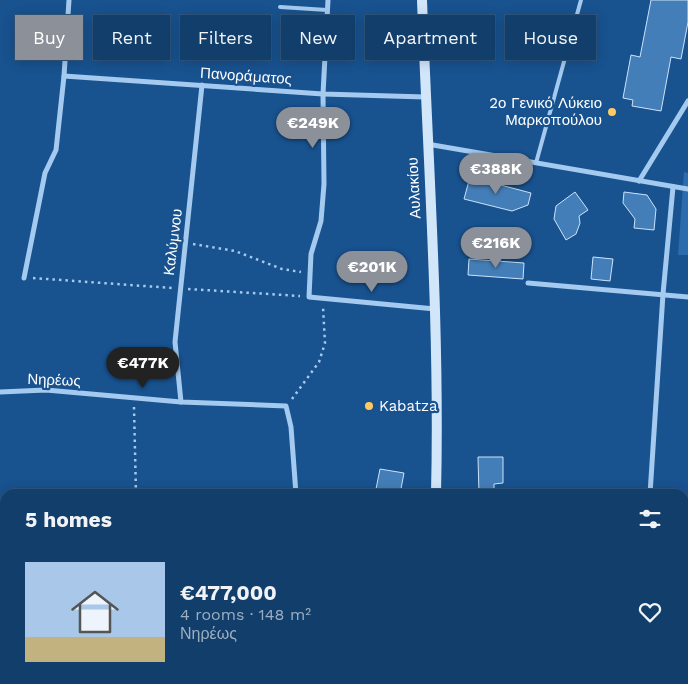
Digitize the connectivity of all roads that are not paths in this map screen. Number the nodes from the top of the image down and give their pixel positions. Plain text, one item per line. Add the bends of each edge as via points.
1 (69, 0) edge
2 (328, 0) edge
3 (422, 0) edge
4 (581, 0) edge
5 (280, 6) dead end
6 (328, 10) junction
7 (64, 76) junction
8 (202, 85) junction
9 (323, 94) junction
10 (425, 97) junction
11 (688, 101) edge
12 (427, 144) junction
13 (536, 163) junction
14 (639, 181) junction
15 (673, 187) junction
16 (688, 189) edge
17 (24, 278) road end
18 (528, 283) dead end
19 (663, 294) junction
20 (688, 296) edge
21 (435, 308) junction
22 (0, 392) edge
23 (181, 402) junction
24 (296, 489) edge
25 (436, 489) edge
26 (650, 489) edge

1 - 7 street
2 - 6 street
3 - 10 main road, Αυλακίου
4 - 13 lane
5 - 6 lane
6 - 9 street
7 - 8 street, Πανοράματος
7 - 17 street via 56,150 45,173
8 - 9 street, Πανοράματος
8 - 23 street, Καλύμνου via 175,342
9 - 10 street, Πανοράματος
9 - 21 street via 324,184 321,221 311,254 308,297
10 - 12 main road, Αυλακίου
11 - 14 street
12 - 13 street
12 - 21 main road, Αυλακίου
13 - 14 street
14 - 15 street
15 - 16 street
15 - 19 street
18 - 19 street
19 - 20 street
19 - 26 street
21 - 25 main road, Αυλακίου
22 - 23 street, Νηρέως via 46,390
23 - 24 street, Νηρέως via 286,406 291,427

